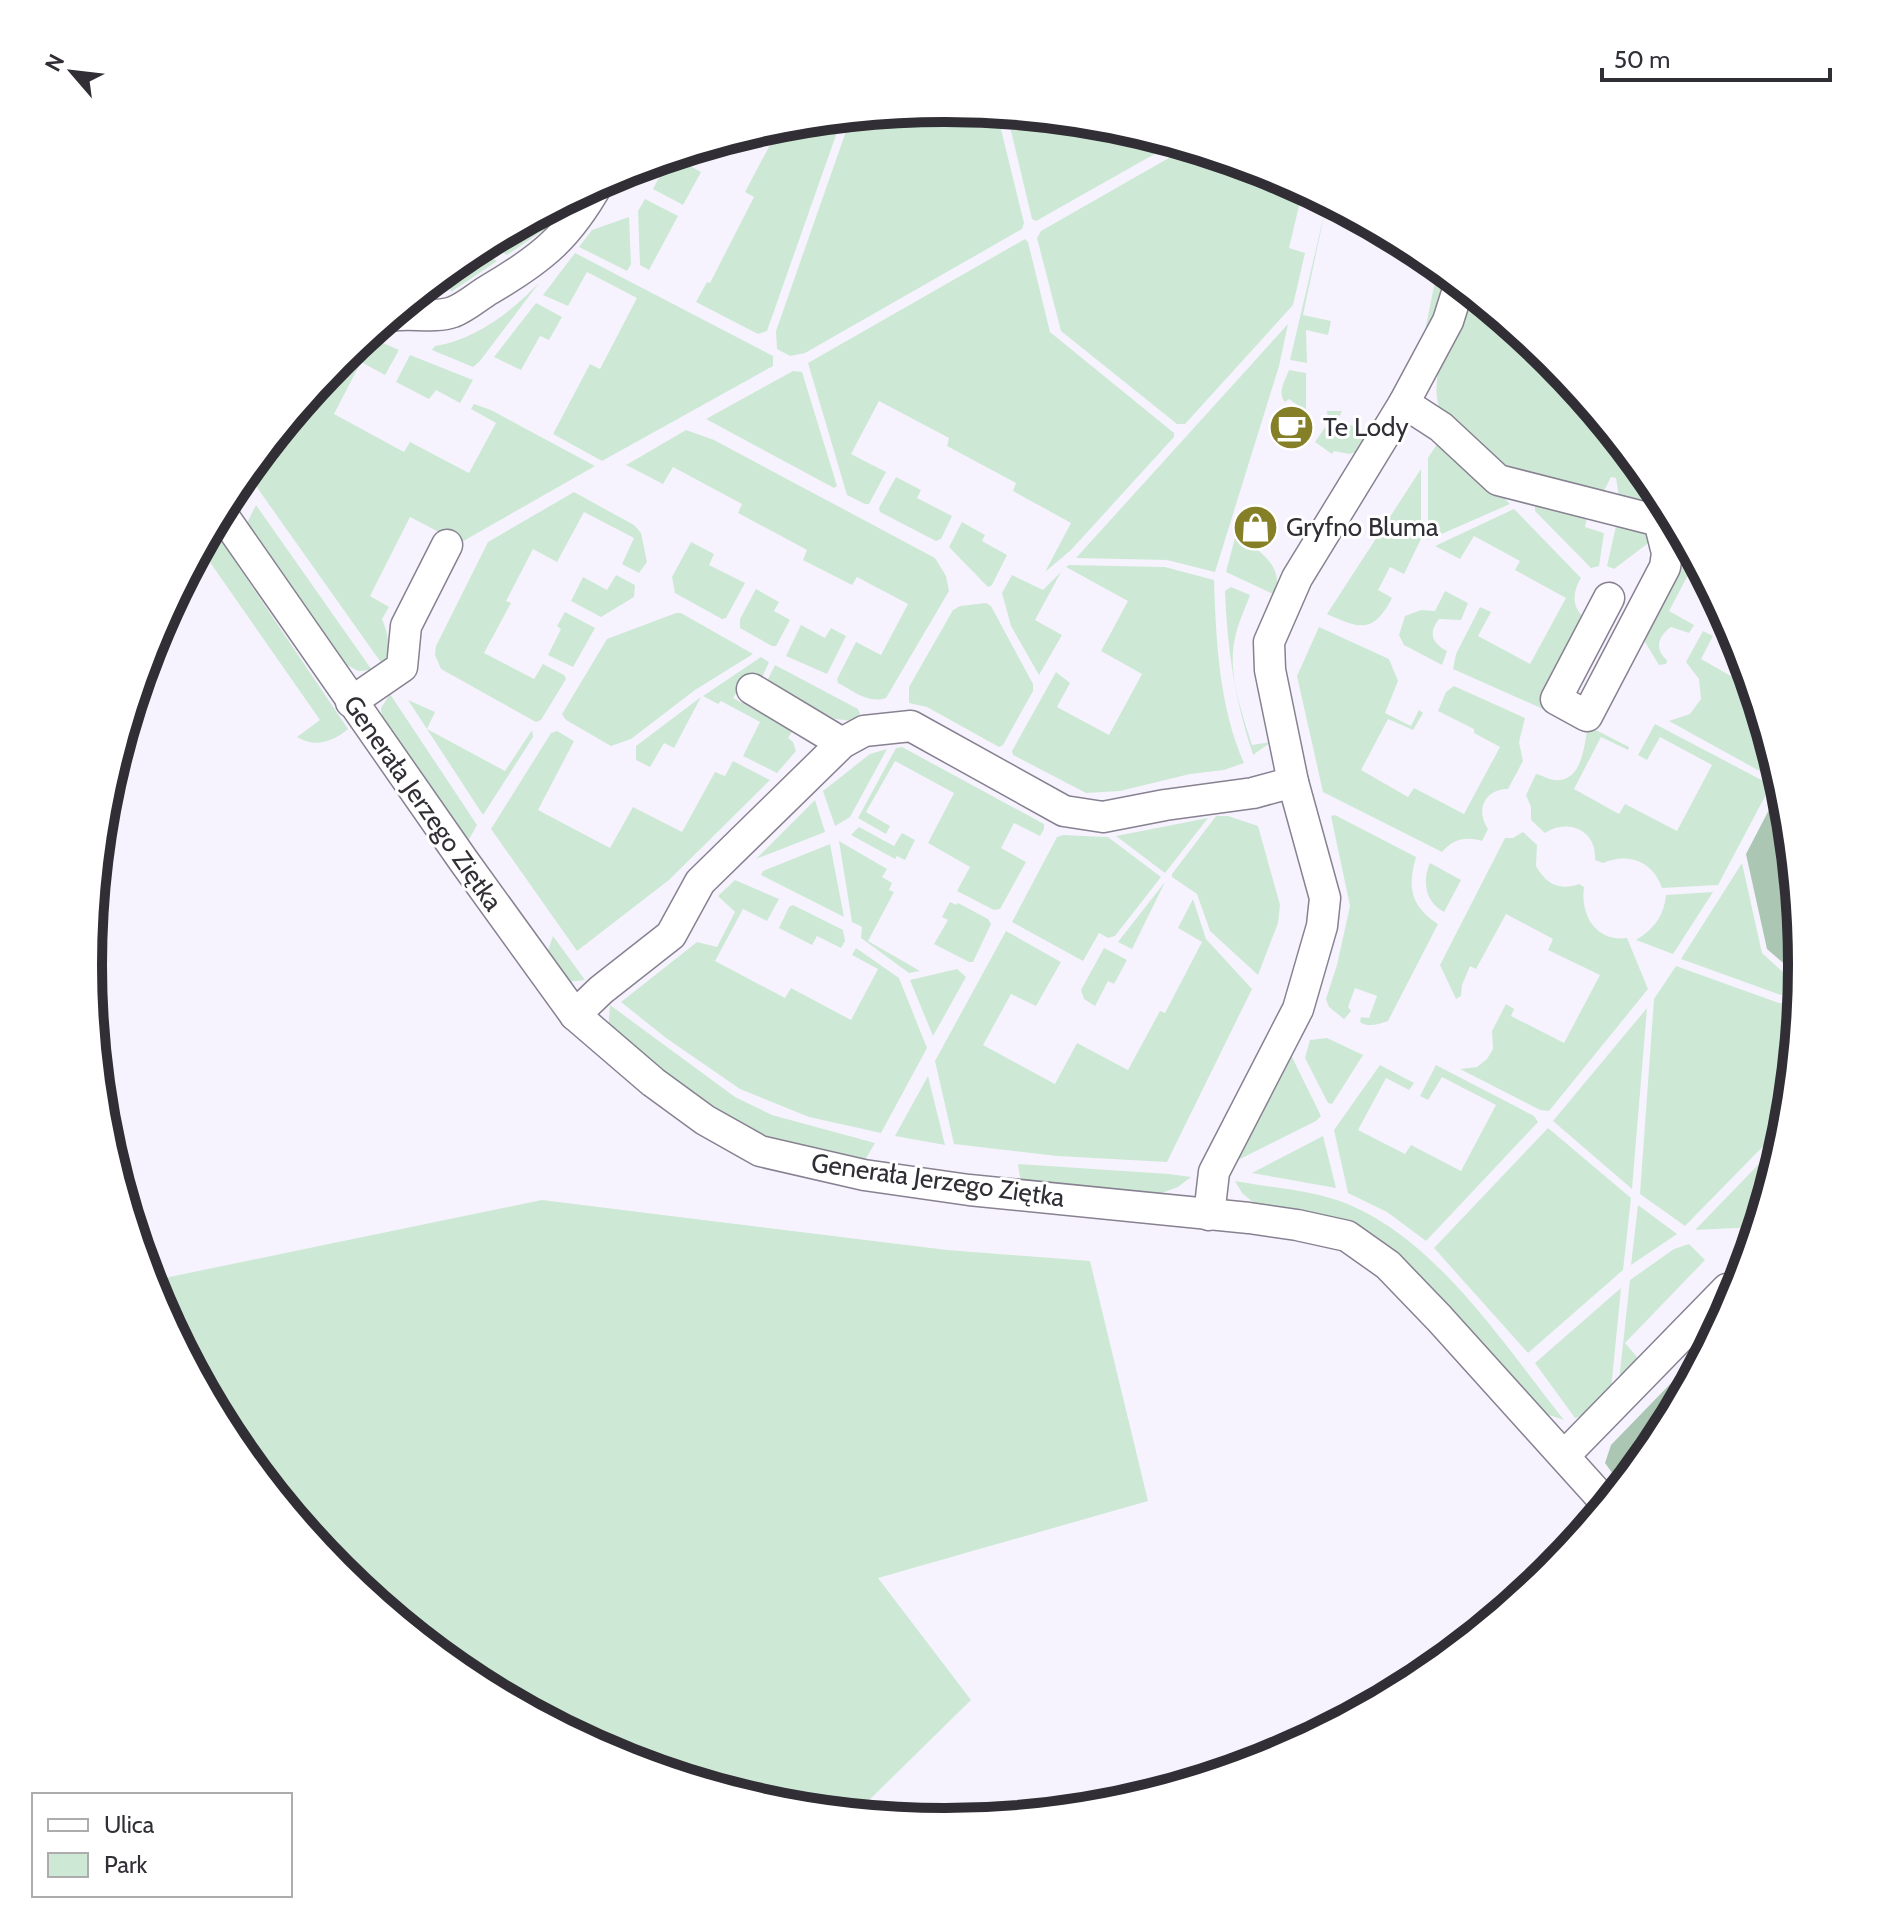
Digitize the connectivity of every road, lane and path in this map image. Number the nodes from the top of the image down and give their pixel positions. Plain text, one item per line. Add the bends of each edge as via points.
1 (589, 201) edge
2 (1456, 295) edge
3 (407, 317) edge
4 (1404, 403) junction
5 (228, 522) edge
6 (447, 545) dead end
7 (1609, 598) dead end
8 (752, 689) dead end
9 (351, 702) junction
10 (842, 743) junction
11 (1293, 782) junction
12 (575, 1015) junction
13 (1209, 1215) junction
14 (1720, 1297) edge
15 (1564, 1456) junction
16 (1599, 1496) edge

1 - 3 street via 561,239 519,273 452,312
2 - 4 street
4 - 7 street via 1441,427 1498,480 1659,521 1665,567 1587,716 1556,699
4 - 11 street via 1297,578 1269,642
5 - 9 street, Generała Jerzego Ziętka
6 - 9 street via 406,626 402,667
8 - 10 street
9 - 12 street, Generała Jerzego Ziętka
10 - 11 street via 864,731 911,726 1064,811 1103,817
10 - 12 street via 700,882 671,935
11 - 13 street via 1325,898 1322,926 1298,1009 1214,1172
12 - 13 street, Generała Jerzego Ziętka via 653,1082 760,1151 969,1190
13 - 15 street, Generała Jerzego Ziętka via 1347,1236 1388,1265
14 - 15 street
15 - 16 street, Generała Jerzego Ziętka

